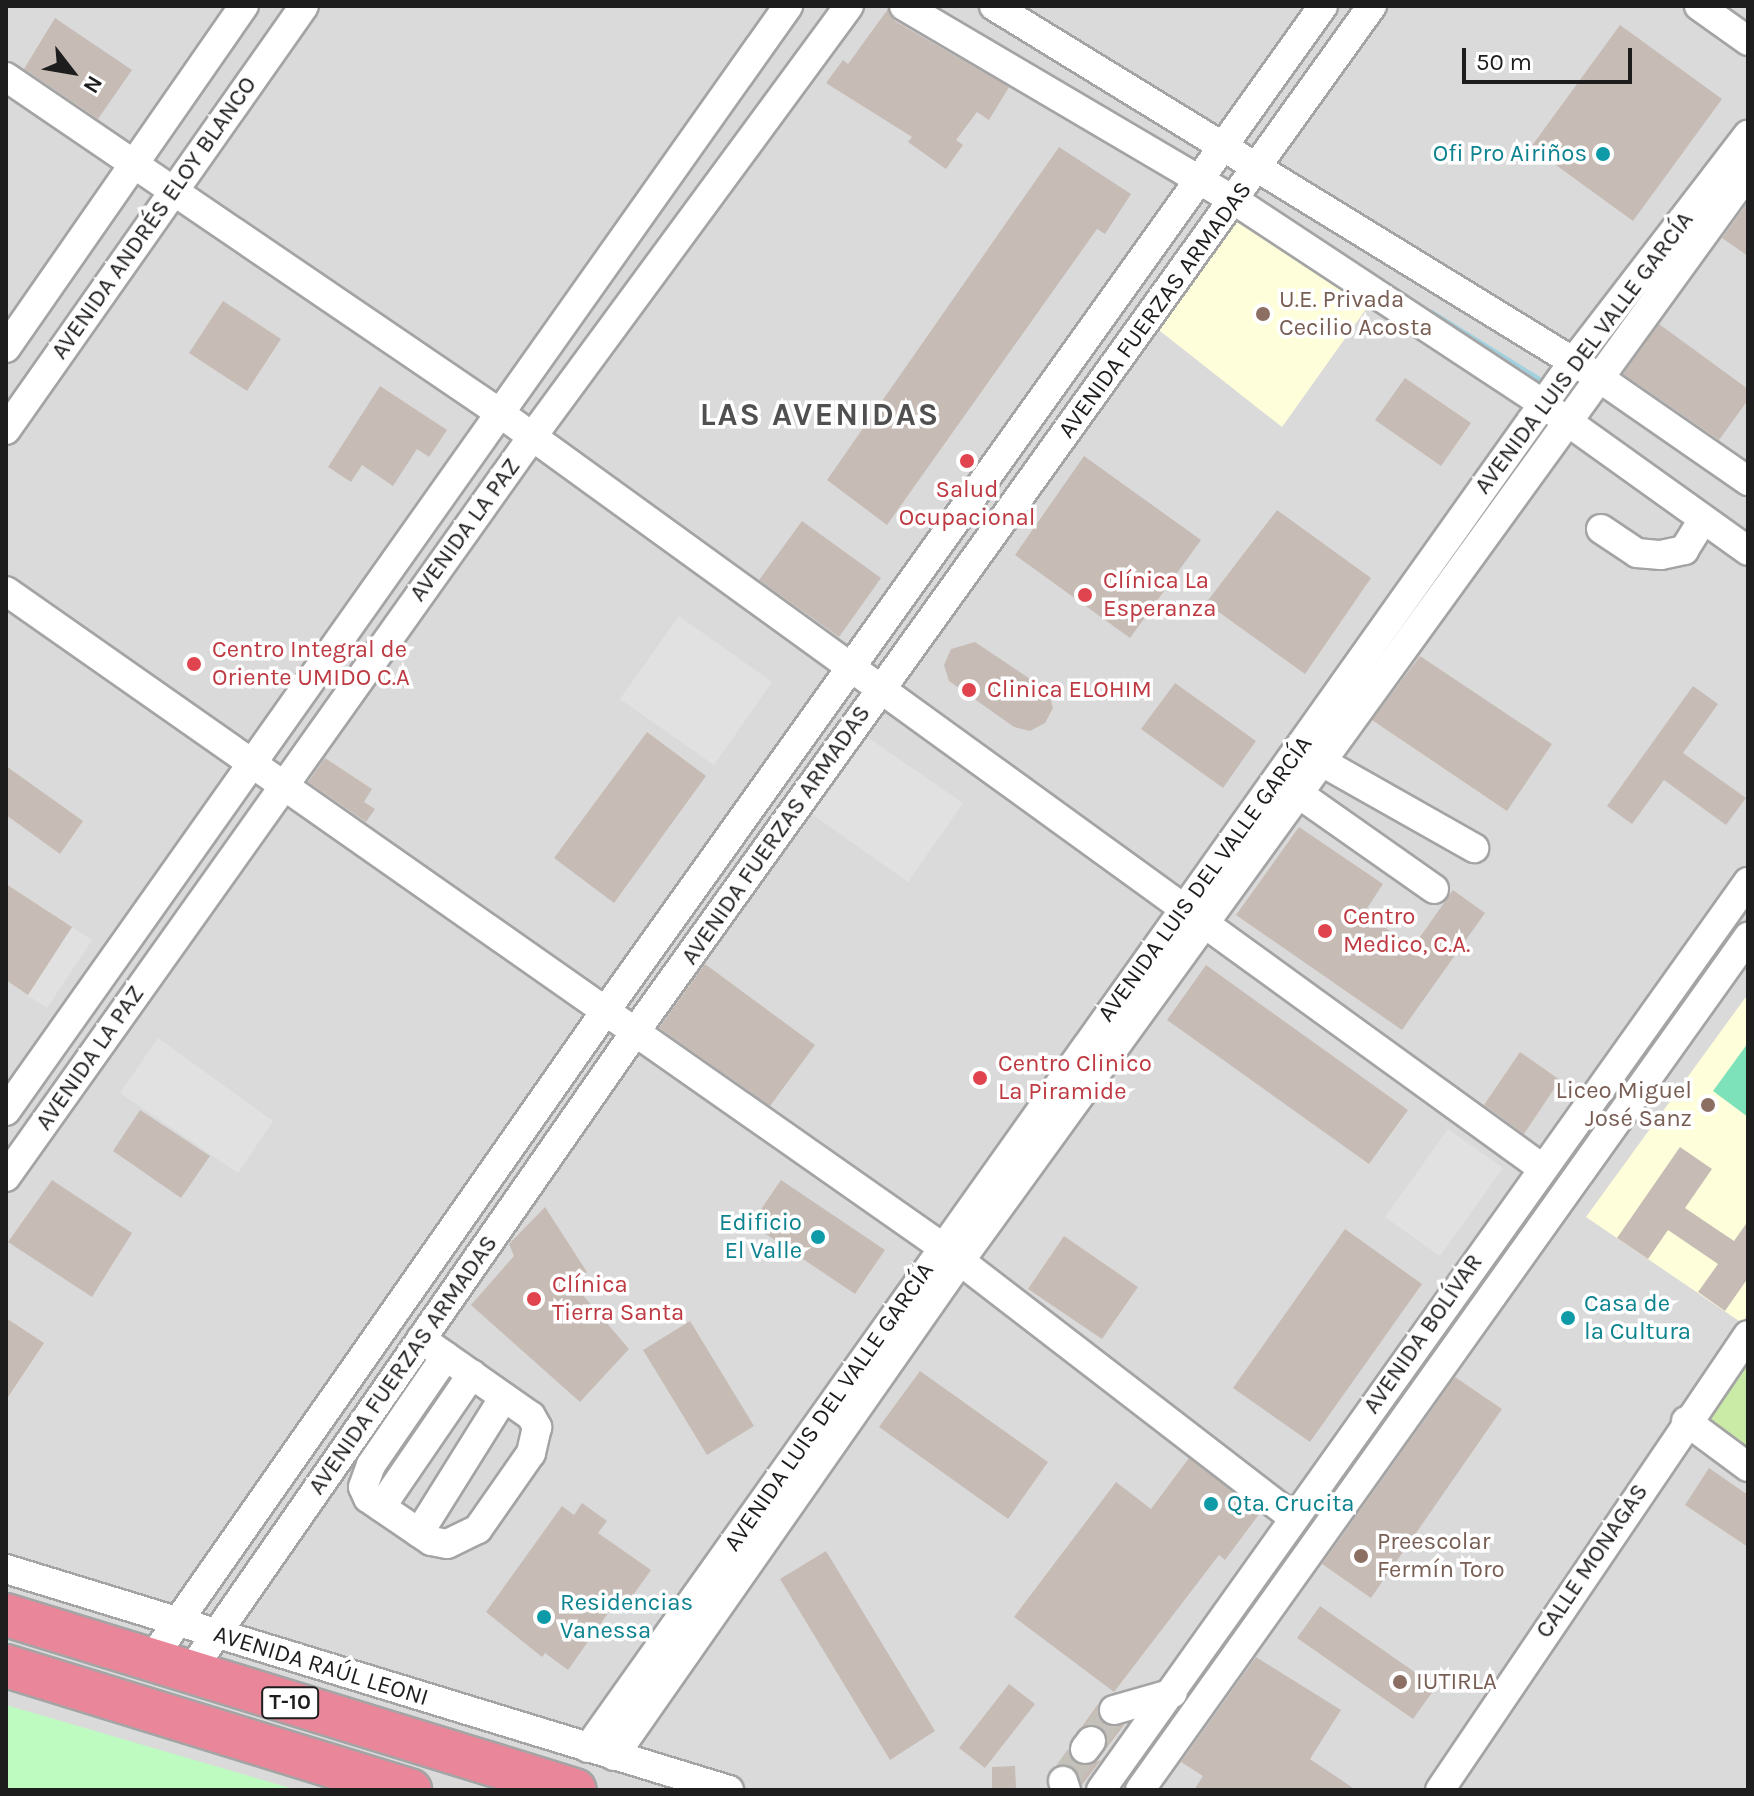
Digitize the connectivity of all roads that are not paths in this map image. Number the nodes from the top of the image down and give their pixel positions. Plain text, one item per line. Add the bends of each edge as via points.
1 (244, 6) edge
2 (304, 6) edge
3 (788, 6) edge
4 (849, 6) edge
5 (904, 6) edge
6 (994, 6) edge
7 (1323, 6) edge
8 (1372, 6) edge
9 (1699, 6) edge
10 (1748, 41) edge
11 (6, 77) edge
12 (1748, 135) edge
13 (1224, 146) junction
14 (133, 164) junction
15 (1258, 167) junction
16 (1748, 173) edge
17 (1202, 180) junction
18 (172, 190) junction
19 (1235, 199) junction
20 (6, 348) edge
21 (1573, 362) junction
22 (1598, 377) junction
23 (1543, 404) junction
24 (497, 411) junction
25 (1566, 421) junction
26 (6, 430) edge
27 (532, 437) junction
28 (1748, 481) edge
29 (1703, 520) junction
30 (1601, 529) dead end
31 (1748, 551) edge
32 (6, 591) edge
33 (855, 666) junction
34 (882, 686) junction
35 (1322, 762) junction
36 (250, 764) junction
37 (281, 786) junction
38 (1299, 794) junction
39 (1474, 848) dead end
40 (1748, 882) edge
41 (1434, 889) dead end
42 (1196, 916) junction
43 (1748, 937) edge
44 (604, 1013) junction
45 (633, 1035) junction
46 (6, 1111) edge
47 (1542, 1168) junction
48 (6, 1177) edge
49 (951, 1254) junction
50 (1748, 1335) edge
51 (421, 1339) junction
52 (446, 1356) junction
53 (472, 1374) junction
54 (504, 1397) junction
55 (1686, 1421) junction
56 (1748, 1467) edge
57 (381, 1507) junction
58 (1293, 1517) junction
59 (419, 1533) junction
60 (6, 1569) edge
61 (6, 1615) edge
62 (177, 1622) junction
63 (216, 1633) junction
64 (151, 1660) junction
65 (6, 1666) edge
66 (190, 1672) junction
67 (1173, 1693) junction
68 (1114, 1710) tunnel mouth
69 (601, 1752) junction
70 (410, 1790) edge
71 (575, 1790) edge
72 (729, 1790) edge
73 (1101, 1790) edge
74 (1140, 1790) edge
75 (1440, 1790) edge

1 - 14 street, AVENIDA ANDRÉS ELOY BLANCO
2 - 18 street, AVENIDA ANDRÉS ELOY BLANCO
3 - 24 street, AVENIDA LA PAZ
4 - 27 street, AVENIDA LA PAZ
5 - 17 street
6 - 13 street
7 - 13 street, AVENIDA FUERZAS ARMADAS
8 - 15 street, AVENIDA FUERZAS ARMADAS
9 - 10 street
11 - 14 street
12 - 21 street, AVENIDA LUIS DEL VALLE GARCÍA
13 - 15 street
13 - 17 street, AVENIDA FUERZAS ARMADAS
14 - 18 street
14 - 20 street, AVENIDA ANDRÉS ELOY BLANCO
15 - 19 street, AVENIDA FUERZAS ARMADAS
15 - 21 street
16 - 22 street, AVENIDA LUIS DEL VALLE GARCÍA
17 - 19 street
17 - 33 street, AVENIDA FUERZAS ARMADAS
18 - 24 street
18 - 26 street, AVENIDA ANDRÉS ELOY BLANCO
19 - 23 street
19 - 34 street, AVENIDA FUERZAS ARMADAS
21 - 22 street
21 - 23 street, AVENIDA LUIS DEL VALLE GARCÍA
22 - 25 street, AVENIDA LUIS DEL VALLE GARCÍA
22 - 28 street
23 - 25 street
23 - 42 street, AVENIDA LUIS DEL VALLE GARCÍA
24 - 27 street
24 - 36 street, AVENIDA LA PAZ
25 - 29 street
25 - 35 street, AVENIDA LUIS DEL VALLE GARCÍA
27 - 33 street
27 - 37 street, AVENIDA LA PAZ
29 - 30 street via 1684,550 1661,555 1637,553
29 - 31 street
32 - 36 street
33 - 34 street
33 - 44 street, AVENIDA FUERZAS ARMADAS
34 - 42 street
34 - 45 street, AVENIDA FUERZAS ARMADAS
35 - 38 street, AVENIDA LUIS DEL VALLE GARCÍA
35 - 39 street
36 - 37 street
36 - 46 street, AVENIDA LA PAZ
37 - 44 street
37 - 48 street, AVENIDA LA PAZ
38 - 41 street
38 - 42 street, AVENIDA LUIS DEL VALLE GARCÍA
40 - 47 street, AVENIDA BOLÍVAR
42 - 47 street
42 - 49 street, AVENIDA LUIS DEL VALLE GARCÍA
43 - 74 street, AVENIDA BOLÍVAR
44 - 45 street
44 - 62 street, AVENIDA FUERZAS ARMADAS
45 - 49 street
45 - 51 street, AVENIDA FUERZAS ARMADAS
47 - 58 street, AVENIDA BOLÍVAR
49 - 58 street
49 - 69 street, AVENIDA LUIS DEL VALLE GARCÍA
50 - 55 street, CALLE MONAGAS
51 - 52 street
51 - 63 street, AVENIDA FUERZAS ARMADAS
52 - 53 street
52 - 57 street via 364,1477 368,1498
53 - 54 street
53 - 57 street
54 - 59 street
54 - 59 street via 537,1427 531,1453 478,1529 461,1542 431,1541
55 - 56 street
55 - 75 street, CALLE MONAGAS
57 - 59 street
58 - 67 street, AVENIDA BOLÍVAR
60 - 62 street, AVENIDA RAÚL LEONI
61 - 64 highway, AVENIDA RAÚL LEONI / T-10
62 - 63 street, AVENIDA RAÚL LEONI
62 - 64 street, AVENIDA FUERZAS ARMADAS
63 - 66 street, AVENIDA FUERZAS ARMADAS
63 - 69 street, AVENIDA RAÚL LEONI
64 - 66 highway, AVENIDA RAÚL LEONI / T-10
65 - 70 highway, T-10
66 - 71 highway, AVENIDA RAÚL LEONI / T-10
67 - 68 street
67 - 73 street, AVENIDA BOLÍVAR
69 - 72 street, AVENIDA RAÚL LEONI

